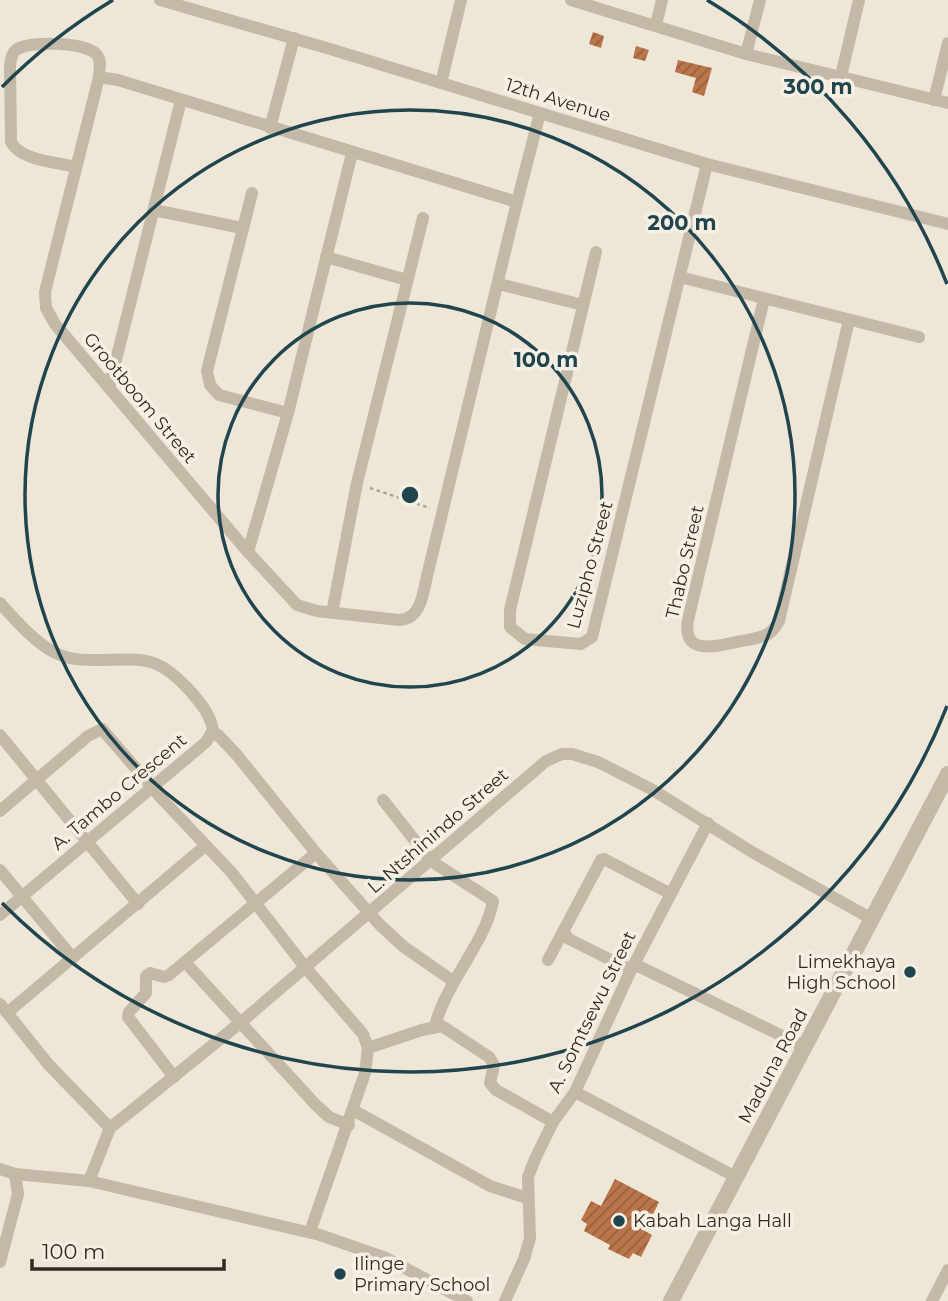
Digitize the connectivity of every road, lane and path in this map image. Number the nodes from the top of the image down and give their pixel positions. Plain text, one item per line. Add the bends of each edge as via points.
1 (160, 0) edge
2 (461, 0) edge
3 (572, 0) edge
4 (662, 0) edge
5 (760, 0) edge
6 (859, 0) edge
7 (656, 25) junction
8 (295, 38) junction
9 (948, 43) edge
10 (746, 54) junction
11 (841, 76) junction
12 (99, 77) junction
13 (441, 83) junction
14 (181, 100) junction
15 (934, 100) junction
16 (948, 103) edge
17 (540, 113) junction
18 (270, 128) junction
19 (352, 153) junction
20 (707, 164) junction
21 (76, 167) junction
22 (252, 193) dead end
23 (517, 202) junction
24 (154, 210) junction
25 (424, 218) dead end
26 (948, 224) edge
27 (242, 228) junction
28 (596, 252) dead end
29 (326, 257) junction
30 (680, 277) junction
31 (407, 280) junction
32 (499, 284) junction
33 (764, 299) junction
34 (583, 305) junction
35 (849, 320) junction
36 (919, 337) dead end
37 (109, 388) junction
38 (288, 413) junction
39 (357, 483) junction
40 (442, 512) junction
41 (248, 552) junction
42 (1, 604) edge
43 (332, 613) junction
44 (212, 734) junction
45 (0, 735) edge
46 (948, 775) edge
47 (37, 778) junction
48 (152, 787) junction
49 (383, 800) dead end
50 (0, 811) edge
51 (708, 822) junction
52 (88, 843) junction
53 (205, 846) junction
54 (316, 853) junction
55 (431, 861) junction
56 (0, 870) edge
57 (671, 894) junction
58 (23, 895) junction
59 (138, 904) junction
60 (257, 904) junction
61 (370, 912) junction
62 (0, 915) edge
63 (873, 919) junction
64 (563, 932) junction
65 (73, 958) junction
66 (548, 960) dead end
67 (185, 962) junction
68 (305, 967) junction
69 (632, 967) junction
70 (453, 981) junction
71 (4, 1009) edge
72 (240, 1023) junction
73 (435, 1026) junction
74 (805, 1047) junction
75 (368, 1048) junction
76 (174, 1077) junction
77 (575, 1091) junction
78 (354, 1110) junction
79 (554, 1122) junction
80 (349, 1125) junction
81 (110, 1128) junction
82 (0, 1169) edge
83 (15, 1174) junction
84 (736, 1177) junction
85 (89, 1181) junction
86 (527, 1198) junction
87 (310, 1232) junction
88 (0, 1262) edge
89 (948, 1270) edge
90 (467, 1301) edge
91 (505, 1301) edge
92 (671, 1301) edge
93 (932, 1301) edge

1 - 8 street, 12th Avenue
2 - 13 street
3 - 7 street
4 - 7 street
5 - 10 street
6 - 11 street
7 - 10 street
8 - 13 street, 12th Avenue
8 - 18 street
9 - 15 street
10 - 11 street
11 - 15 street
12 - 14 street
12 - 21 street, Grootboom Street
12 - 21 street via 100,61 87,47 34,45 18,48 11,56 9,128 13,146 25,155
13 - 17 street, 12th Avenue
14 - 18 street
14 - 24 street
15 - 16 street
17 - 20 street, 12th Avenue
17 - 23 street, Grootboom Street
18 - 19 street
19 - 23 street
19 - 29 street
20 - 26 street, 12th Avenue
20 - 30 street, Luzipho Street
21 - 37 street, Grootboom Street via 44,301 55,324
22 - 27 street
23 - 32 street, Grootboom Street
24 - 27 street
24 - 37 street
25 - 31 street
27 - 38 street via 207,379 219,395
28 - 34 street, Luzipho Street
29 - 31 street
29 - 38 street
30 - 33 street
30 - 34 street, Luzipho Street via 592,637 576,645 525,639 509,621
31 - 39 street
32 - 34 street
32 - 40 street, Grootboom Street
33 - 35 street
33 - 35 street, Thabo Street via 688,620 690,638 701,647 766,636 779,621
35 - 36 street
37 - 41 street, Grootboom Street
38 - 41 street
39 - 40 path
39 - 43 street
40 - 43 street, Grootboom Street via 415,615 399,620
41 - 43 street, Grootboom Street via 297,605
42 - 44 street, A. Tambo Crescent via 40,643 62,656 148,661 171,671 206,710
44 - 48 street, A. Tambo Crescent
44 - 54 street via 236,754
45 - 47 street
46 - 63 street, Maduna Road
47 - 48 street via 102,729
47 - 50 street
47 - 52 street
48 - 52 street, A. Tambo Crescent
48 - 53 street
49 - 55 street
51 - 55 street, L. Ntshinindo Street via 583,755 562,754 546,761
51 - 57 street, A. Somtsewu Street
51 - 63 street, L. Ntshinindo Street via 752,852
52 - 58 street, A. Tambo Crescent
52 - 59 street
53 - 59 street
53 - 60 street
54 - 60 street
54 - 61 street
55 - 61 street, L. Ntshinindo Street
55 - 70 street via 493,901 490,915
56 - 58 street
57 - 64 street via 601,860
57 - 69 street, A. Somtsewu Street
58 - 62 street, A. Tambo Crescent
58 - 65 street
59 - 65 street
60 - 67 street
60 - 68 street
61 - 68 street, L. Ntshinindo Street
61 - 70 street via 404,947
63 - 74 street, Maduna Road
64 - 66 street
64 - 69 street via 569,939
65 - 71 street
67 - 72 street
67 - 76 street via 166,977 148,974 146,993 128,1014
68 - 72 street, L. Ntshinindo Street
68 - 75 street via 363,1034
69 - 74 street
69 - 77 street, A. Somtsewu Street
70 - 73 street
71 - 81 street via 49,1065
72 - 76 street, L. Ntshinindo Street
72 - 80 street via 321,1110
73 - 75 street
73 - 79 street via 451,1030 489,1057 496,1090
74 - 84 street, Maduna Road
75 - 78 street
76 - 81 street, L. Ntshinindo Street
77 - 79 street, A. Somtsewu Street
77 - 84 street
78 - 80 street
78 - 86 street via 490,1186
79 - 86 street, A. Somtsewu Street via 528,1177
80 - 87 street
81 - 85 street, L. Ntshinindo Street
82 - 83 street
83 - 85 street
83 - 88 street via 19,1194
84 - 92 street, Maduna Road
85 - 87 street
86 - 91 street, A. Somtsewu Street via 530,1238
87 - 90 street via 386,1258
89 - 93 street

